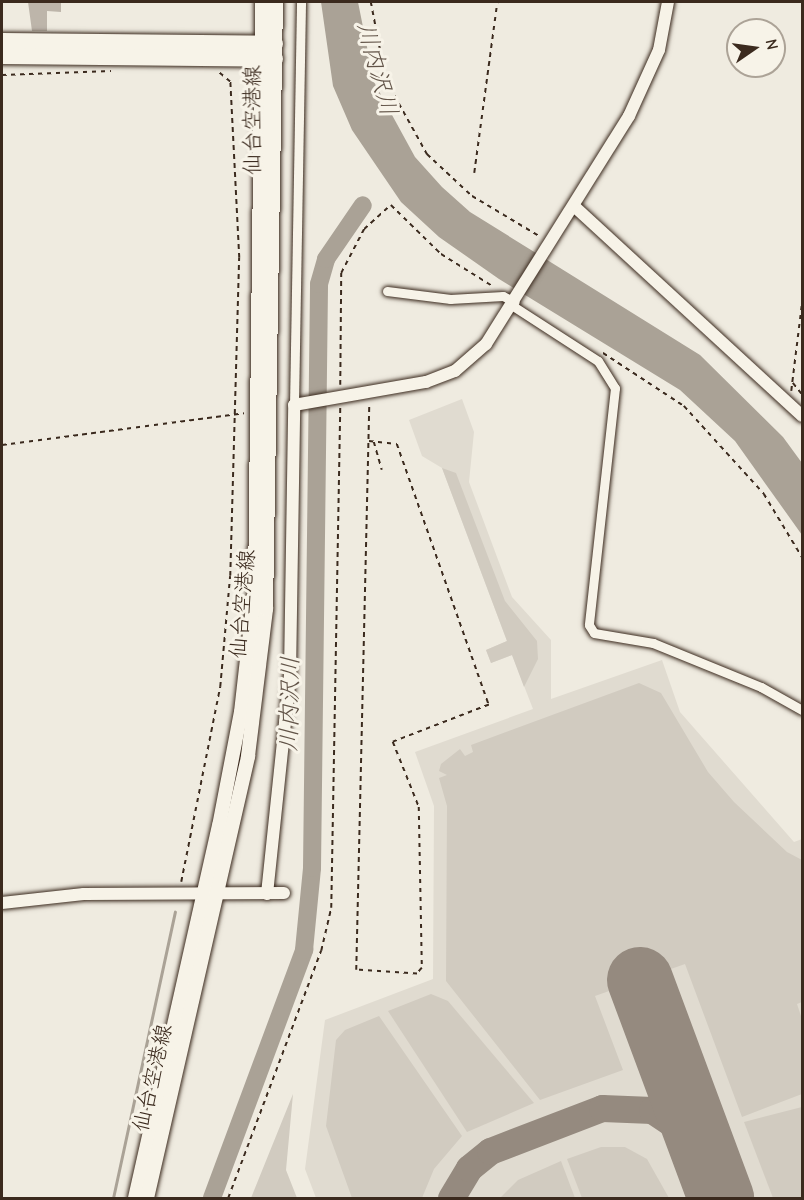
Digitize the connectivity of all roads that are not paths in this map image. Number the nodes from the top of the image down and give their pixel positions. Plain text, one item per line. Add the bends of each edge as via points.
1 (262, 2) edge
2 (276, 2) edge
3 (302, 2) edge
4 (668, 2) edge
5 (2, 41) edge
6 (268, 52) junction
7 (2, 56) edge
8 (576, 208) junction
9 (387, 291) dead end
10 (515, 303) junction
11 (297, 405) junction
12 (802, 416) edge
13 (802, 710) edge
14 (284, 893) dead end
15 (267, 894) junction
16 (219, 895) junction
17 (204, 896) junction
18 (2, 903) edge
19 (135, 1198) edge
20 (147, 1198) edge

1 - 6 main road, 仙台空港線
2 - 6 main road, 仙台空港線
3 - 11 street
4 - 8 street via 659,50 629,117
5 - 6 highway
6 - 7 highway
6 - 16 main road, 仙台空港線 via 266,609 248,756
6 - 17 main road, 仙台空港線 via 255,590 241,712
8 - 10 street
8 - 12 street
9 - 10 street via 450,298 503,296
10 - 11 street via 486,344 454,371 369,393
10 - 13 street via 598,361 616,399 589,625 605,638 653,643 700,660
11 - 15 street via 290,674
14 - 15 street
15 - 16 street
16 - 17 street
16 - 20 main road, 仙台空港線
17 - 18 street via 84,894
17 - 19 main road, 仙台空港線

